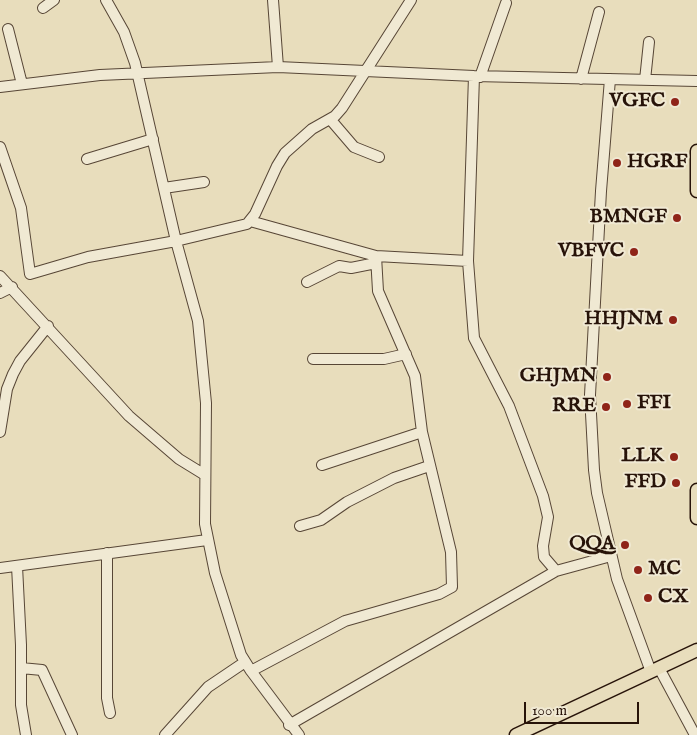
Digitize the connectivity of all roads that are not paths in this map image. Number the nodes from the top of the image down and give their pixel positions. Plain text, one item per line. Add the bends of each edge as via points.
1 (54, 0) edge
2 (106, 0) edge
3 (273, 0) edge
4 (411, 0) edge
5 (506, 4) dead end
6 (43, 8) dead end
7 (599, 12) dead end
8 (8, 29) dead end
9 (649, 42) dead end
10 (278, 67) junction
11 (365, 70) junction
12 (138, 75) junction
13 (477, 76) junction
14 (581, 79) junction
15 (610, 79) junction
16 (645, 80) junction
17 (697, 81) edge
18 (22, 84) junction
19 (0, 86) edge
20 (330, 119) junction
21 (153, 139) junction
22 (0, 147) edge
23 (697, 151) edge
24 (379, 157) dead end
25 (87, 159) dead end
26 (204, 182) dead end
27 (164, 188) junction
28 (697, 190) edge
29 (250, 221) junction
30 (176, 241) junction
31 (376, 260) junction
32 (468, 260) junction
33 (0, 276) edge
34 (307, 282) dead end
35 (12, 287) junction
36 (0, 292) edge
37 (48, 326) junction
38 (406, 354) junction
39 (313, 359) dead end
40 (0, 432) edge
41 (422, 432) junction
42 (322, 465) dead end
43 (429, 466) junction
44 (204, 475) junction
45 (697, 490) edge
46 (697, 518) edge
47 (300, 526) dead end
48 (207, 540) junction
49 (107, 553) junction
50 (612, 556) junction
51 (17, 566) junction
52 (0, 568) edge
53 (556, 571) junction
54 (697, 650) edge
55 (245, 662) junction
56 (22, 668) junction
57 (655, 670) junction
58 (251, 671) junction
59 (110, 713) dead end
60 (289, 725) junction
61 (26, 735) edge
62 (72, 735) edge
63 (165, 735) edge
64 (299, 735) edge
65 (516, 735) edge
66 (695, 735) edge

1 - 6 street
2 - 12 street via 124,32
3 - 10 street
4 - 11 street
5 - 13 street
7 - 14 street
8 - 18 street
9 - 16 street
10 - 11 street
10 - 12 street
11 - 13 street
11 - 20 street via 342,108
12 - 18 street via 100,75
12 - 21 street
13 - 14 street
13 - 32 street
14 - 15 street
15 - 16 street
15 - 50 street via 590,395 597,493
16 - 17 street
18 - 19 street
20 - 24 street via 354,147
20 - 29 street via 312,129 285,153
21 - 25 street
21 - 27 street
22 - 30 street via 21,208 30,274 88,257
23 - 28 main road
26 - 27 street
27 - 30 street
29 - 30 street
29 - 31 street
30 - 44 street via 198,320 202,349 206,403
31 - 32 street
31 - 34 street via 351,268 339,266
31 - 38 street via 378,291
32 - 53 street via 474,338 509,406 543,496 548,517 544,557
33 - 35 street
35 - 36 street
35 - 37 street
37 - 40 street via 13,374 7,389
37 - 44 street via 129,416 179,459
38 - 39 street via 384,359
38 - 41 street via 415,376
41 - 42 street
41 - 43 street
43 - 47 street via 394,478 346,502 321,520
43 - 58 street via 451,552 452,587 439,594 344,622
44 - 48 street
45 - 46 main road
48 - 49 street
48 - 55 street via 227,615
49 - 51 street
49 - 59 street via 107,698
50 - 53 street
50 - 57 street via 617,579
51 - 52 street
51 - 56 street
53 - 60 street
54 - 57 main road
55 - 58 street
55 - 63 street via 208,687
56 - 61 street via 21,705
56 - 62 street via 42,670
57 - 65 main road
57 - 66 street
58 - 60 street
60 - 64 street

